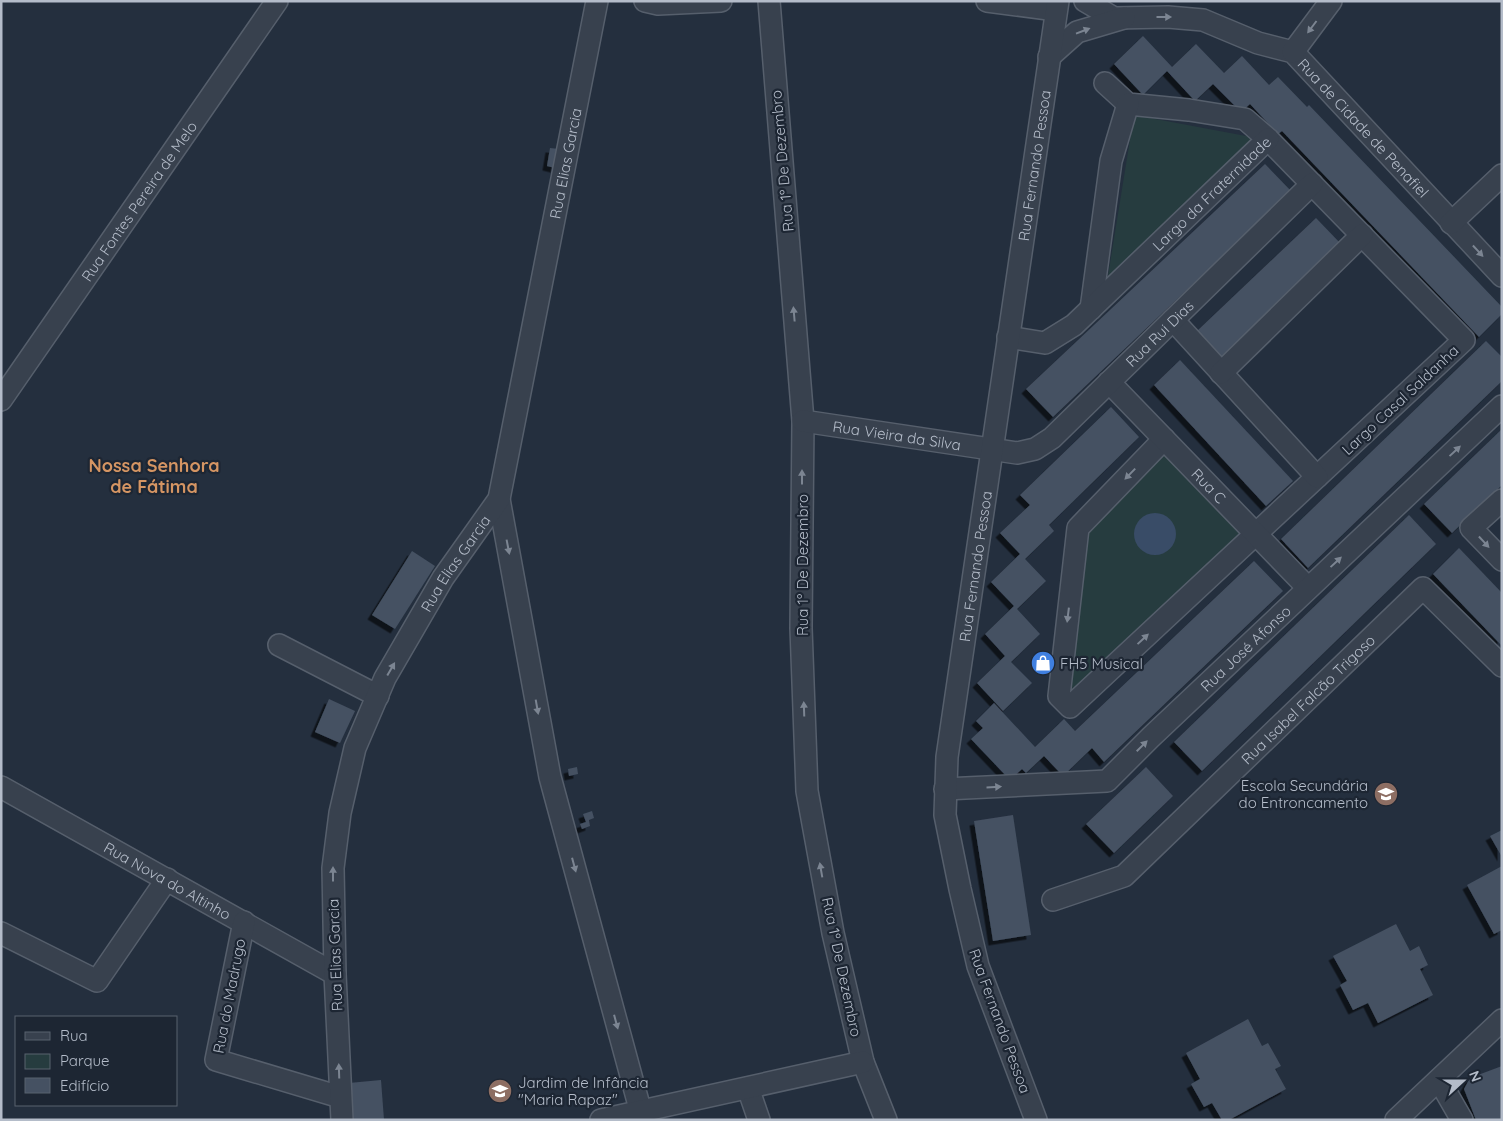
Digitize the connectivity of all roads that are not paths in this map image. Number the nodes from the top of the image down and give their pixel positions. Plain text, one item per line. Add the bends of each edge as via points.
1 (277, 1) edge
2 (597, 1) edge
3 (645, 1) edge
4 (721, 1) edge
5 (769, 1) edge
6 (988, 1) edge
7 (1084, 1) edge
8 (1331, 1) edge
9 (1057, 5) edge
10 (1124, 18) junction
11 (1293, 52) junction
12 (1049, 57) junction
13 (1105, 83) dead end
14 (1128, 104) junction
15 (1268, 139) junction
16 (1502, 175) edge
17 (1312, 184) junction
18 (1451, 222) junction
19 (1362, 235) junction
20 (1502, 276) edge
21 (1091, 309) junction
22 (1173, 320) junction
23 (1008, 337) junction
24 (1221, 372) junction
25 (1110, 382) junction
26 (1, 400) edge
27 (1502, 406) edge
28 (803, 421) junction
29 (1164, 439) junction
30 (992, 449) junction
31 (1317, 477) junction
32 (499, 499) junction
33 (1502, 500) edge
34 (1256, 534) junction
35 (1502, 560) edge
36 (1308, 588) junction
37 (278, 645) dead end
38 (1502, 666) edge
39 (378, 696) junction
40 (1, 787) edge
41 (946, 789) junction
42 (166, 879) junction
43 (1053, 900) dead end
44 (244, 922) junction
45 (1, 933) edge
46 (335, 974) junction
47 (1502, 1020) edge
48 (863, 1062) junction
49 (1439, 1080) junction
50 (748, 1088) junction
51 (340, 1097) junction
52 (642, 1116) edge
53 (342, 1120) edge
54 (601, 1120) edge
55 (759, 1120) edge
56 (886, 1120) edge
57 (1036, 1120) edge
58 (1396, 1120) edge
59 (1462, 1120) edge

1 - 26 street, Rua Fontes Pereira de Melo
2 - 32 street, Rua Elias Garcia
3 - 4 street via 658,4
28 -> 5 street, Rua 1º De Dezembro
6 - 9 street
7 - 10 street, Rua de Cidade de Penafiel via 1114,18
8 -> 11 street
9 - 12 street, Rua Fernando Pessoa
10 -> 11 street, Rua de Cidade de Penafiel via 1203,20 1258,43
12 -> 10 street via 1077,32
11 - 18 street, Rua de Cidade de Penafiel
12 - 23 street, Rua Fernando Pessoa
13 - 14 street
14 - 15 street, Largo da Fraternidade via 1245,119
14 - 21 street via 1111,160
15 - 17 street, Largo Casal Saldanha
15 - 21 street, Largo da Fraternidade
16 - 18 street
17 - 19 street, Largo Casal Saldanha
17 - 22 street, Rua Rui Dias
18 -> 20 street, Rua de Cidade de Penafiel
19 - 24 street
19 - 31 street, Largo Casal Saldanha via 1464,340
21 - 23 street, Largo da Fraternidade via 1074,325 1045,343
22 - 24 street
22 - 25 street, Rua Rui Dias
23 - 30 street, Rua Fernando Pessoa
24 - 31 street
25 - 29 street, Rua C
25 - 30 street, Rua Rui Dias via 1052,438 1035,449 1017,453
36 -> 27 street, Rua José Afonso
28 - 30 street, Rua Vieira da Silva
48 -> 28 street, Rua 1º De Dezembro via 833,933 807,791 801,628
29 - 34 street, Rua C
29 -> 34 street, Largo Casal Saldanha via 1078,528 1059,696 1070,707
30 - 41 street, Rua Fernando Pessoa via 947,758
31 - 34 street, Largo Casal Saldanha
39 -> 32 street, Rua Elias Garcia via 385,678 443,578
32 -> 52 street via 550,777
33 -> 35 street via 1472,528
34 - 36 street, Rua C
41 -> 36 street, Rua José Afonso via 1107,781
37 - 39 street
38 - 43 street, Rua Isabel Falcão Trigoso via 1423,588 1124,876
46 -> 39 street, Rua Elias Garcia via 333,868 340,813 355,748
40 - 42 street, Rua Nova do Altinho
41 - 57 street, Rua Fernando Pessoa via 945,815 978,966
42 - 44 street, Rua Nova do Altinho
42 - 45 street via 97,981
44 - 46 street, Rua Nova do Altinho
44 - 51 street, Rua do Madrugo via 216,1060
51 -> 46 street, Rua Elias Garcia
47 - 49 street
48 - 50 street
48 - 56 street, Rua 1º De Dezembro
49 - 58 street
49 - 59 street
50 - 52 street
50 - 55 street
51 - 53 street, Rua Elias Garcia
52 - 54 street

